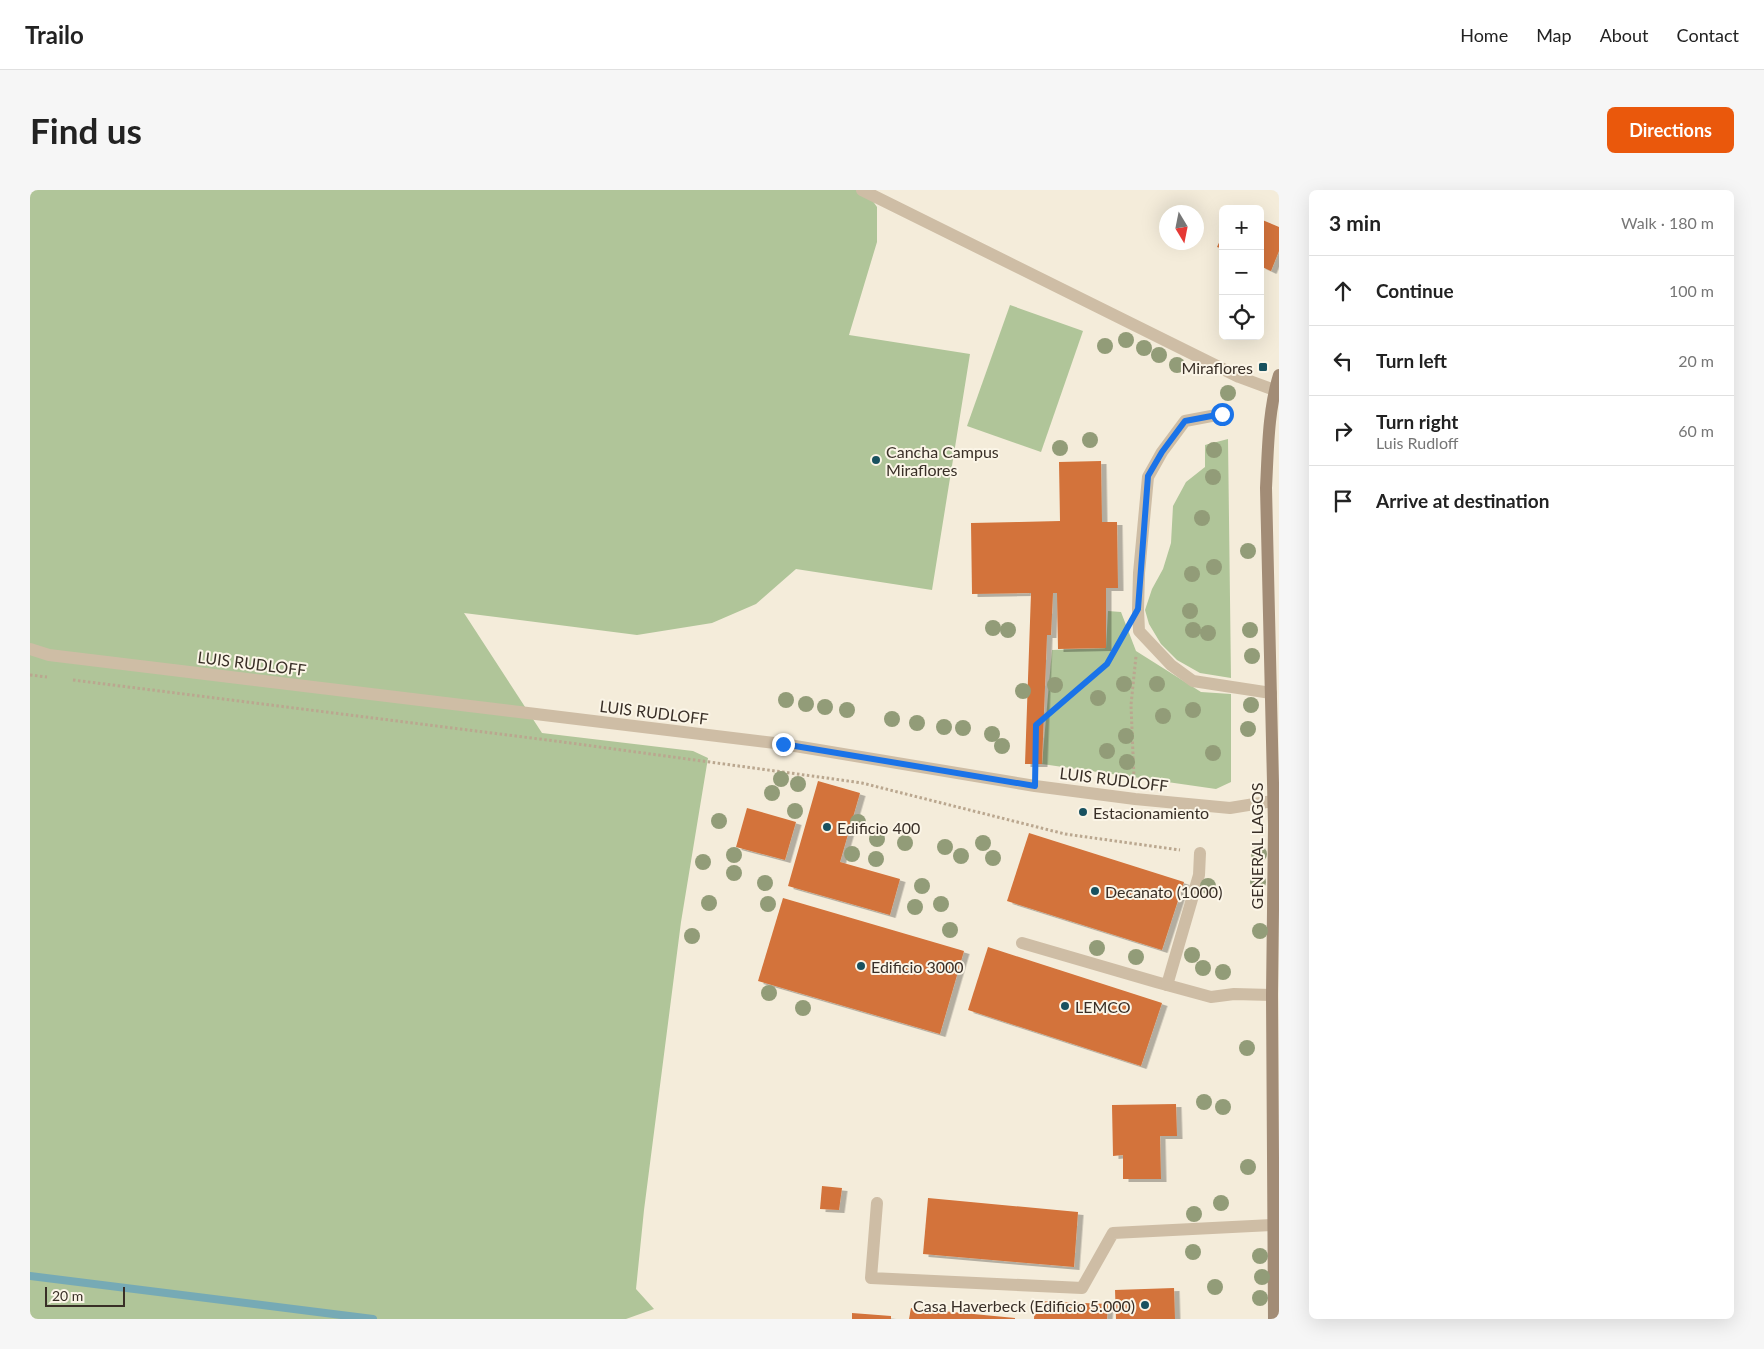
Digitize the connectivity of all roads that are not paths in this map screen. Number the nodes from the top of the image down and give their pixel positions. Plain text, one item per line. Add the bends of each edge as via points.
1 (862, 190) edge
2 (1279, 375) edge
3 (1277, 391) edge
4 (1222, 414) dead end
5 (30, 649) edge
6 (1271, 693) junction
7 (1276, 802) edge
8 (1200, 853) road end
9 (1022, 942) dead end
10 (1167, 985) junction
11 (1272, 995) junction
12 (1276, 1158) edge
13 (877, 1203) dead end
14 (1273, 1225) junction
15 (1274, 1319) edge

1 - 3 street via 1239,377
2 - 3 main road, GENERAL LAGOS
3 - 6 main road, GENERAL LAGOS via 1269,432 1266,488
4 - 6 street via 1185,421 1148,476 1139,631 1171,665 1193,681
5 - 7 street, LUIS RUDLOFF via 59,656 783,744 1035,786 1135,799 1230,808
6 - 7 main road, GENERAL LAGOS
7 - 11 main road, GENERAL LAGOS
8 - 10 street via 1198,875
9 - 10 street
10 - 11 street via 1210,996
11 - 12 main road, GENERAL LAGOS
12 - 14 main road, GENERAL LAGOS
13 - 14 street via 871,1278 1082,1288 1113,1233
14 - 15 main road, GENERAL LAGOS

